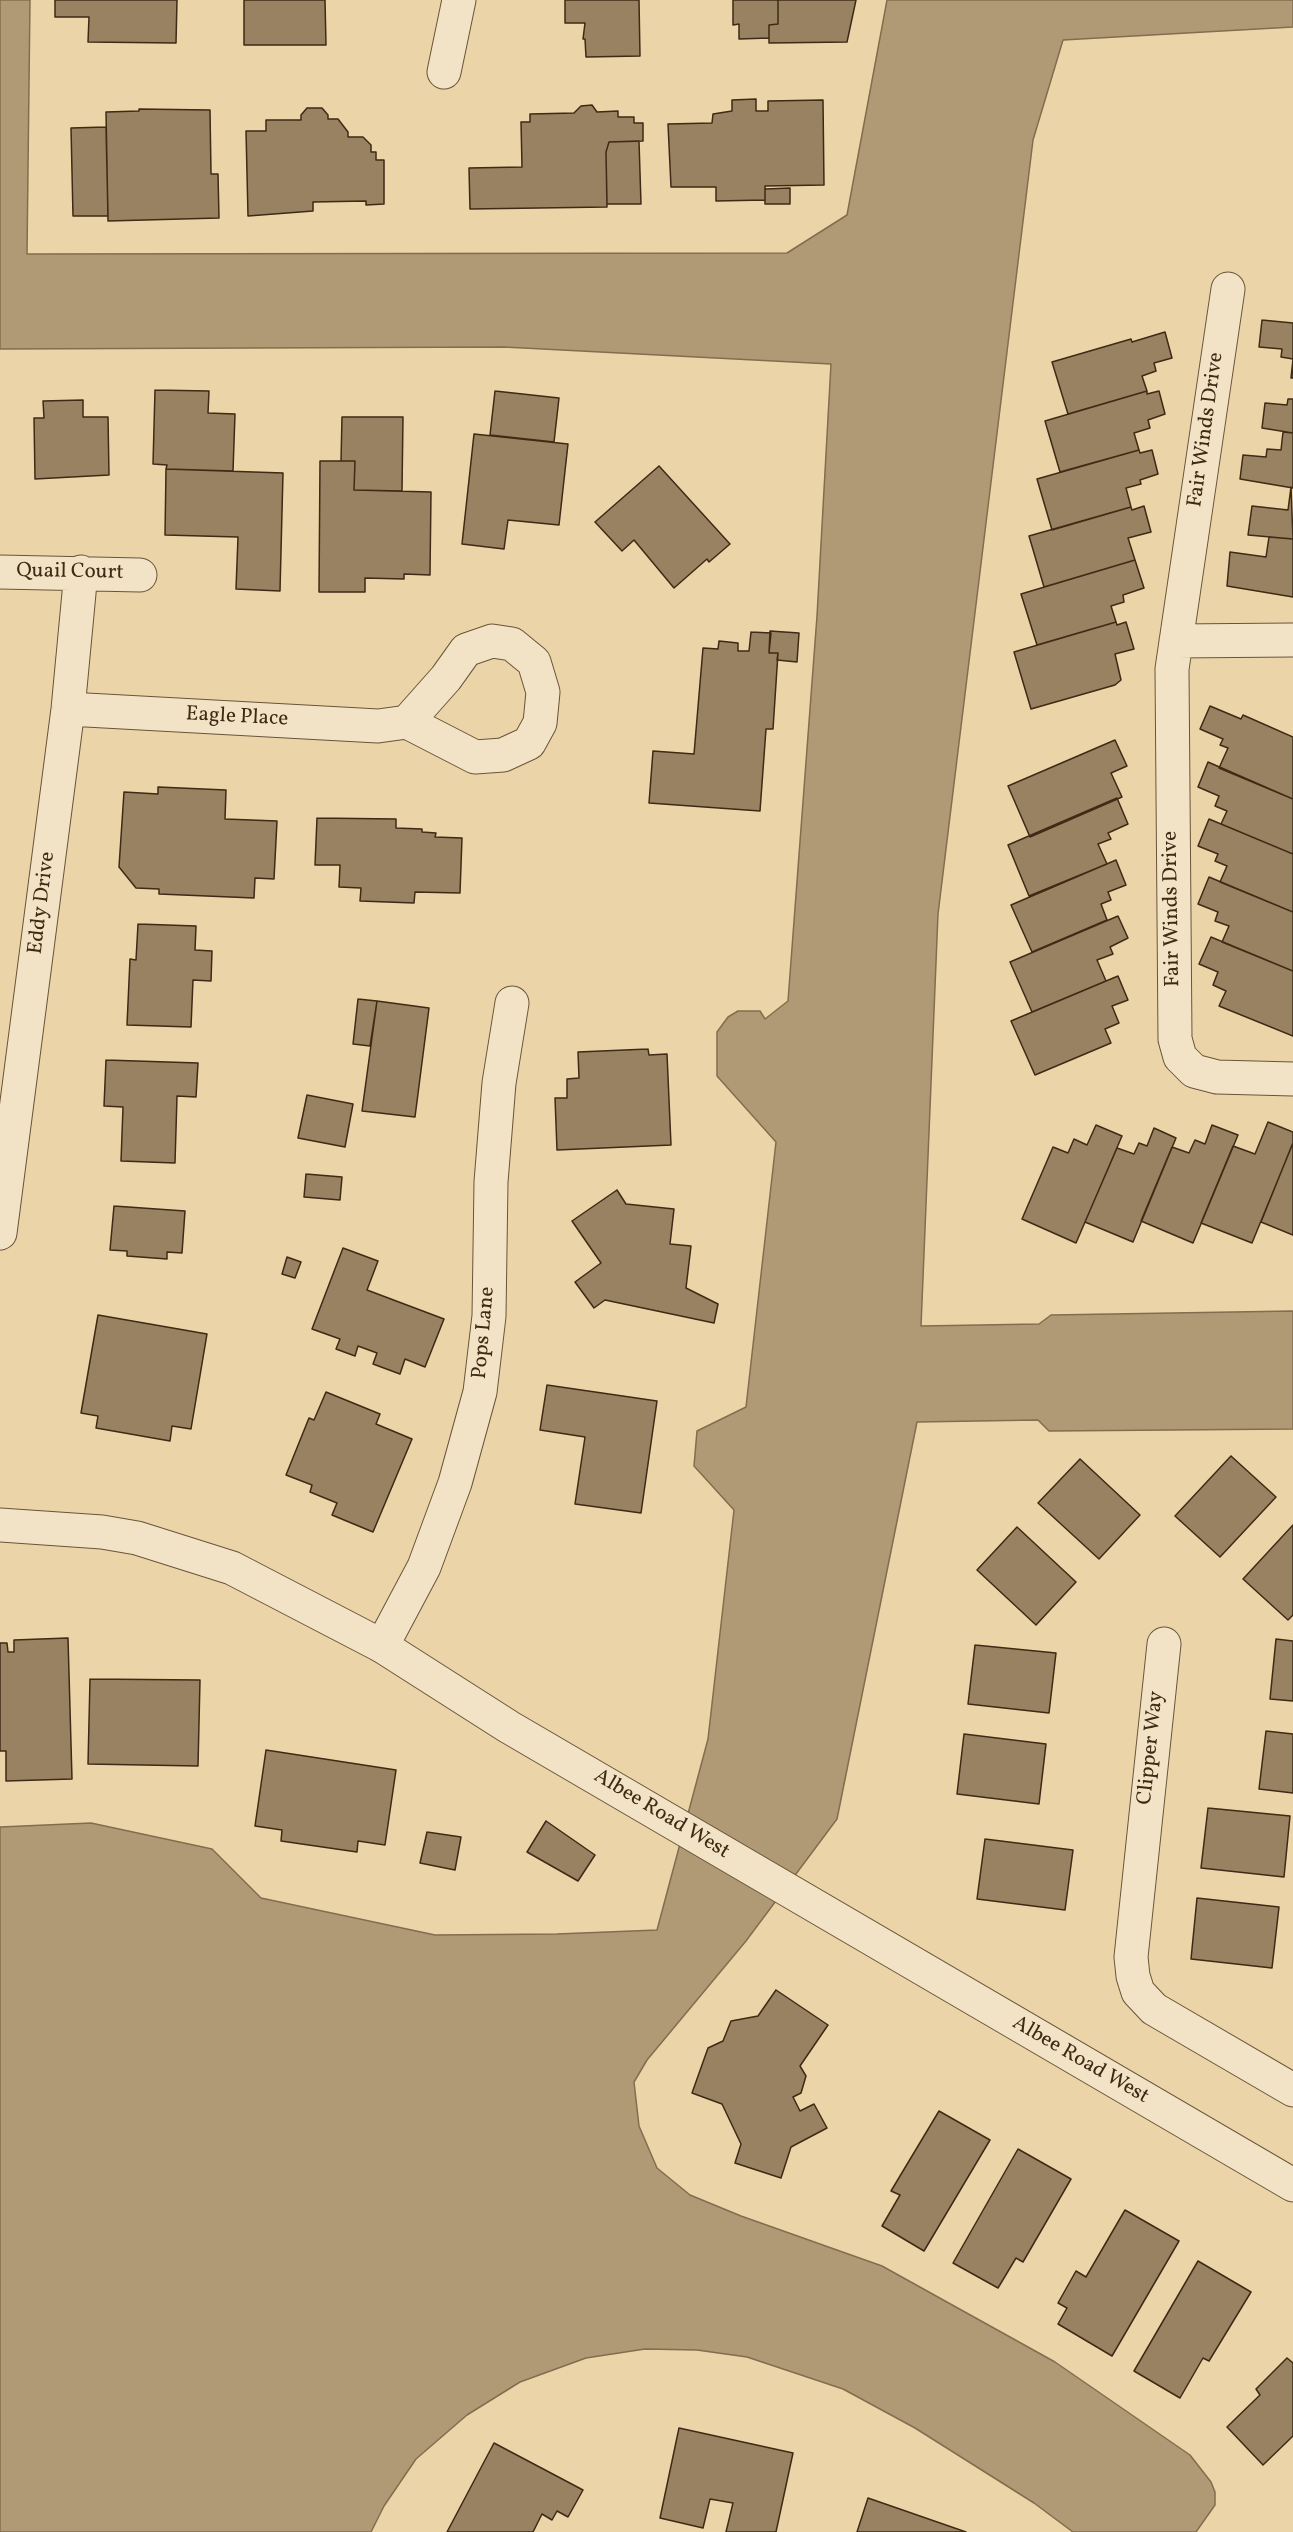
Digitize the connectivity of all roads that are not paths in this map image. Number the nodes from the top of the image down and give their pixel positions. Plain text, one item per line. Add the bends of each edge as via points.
1 (459, 0) edge
2 (444, 72) dead end
3 (1228, 289) dead end
4 (0, 572) edge
5 (81, 572) junction
6 (140, 575) dead end
7 (1293, 640) edge
8 (1176, 641) junction
9 (68, 709) junction
10 (407, 722) dead end
11 (512, 1003) dead end
12 (11, 1075) edge
13 (1293, 1079) edge
14 (0, 1233) edge
15 (0, 1525) edge
16 (1164, 1644) dead end
17 (382, 1646) junction
18 (1293, 2090) edge
19 (1293, 2185) edge

1 - 2 street
3 - 8 street, Fair Winds Drive
4 - 5 street, Quail Court
5 - 6 street, Quail Court
5 - 9 street, Eddy Drive
7 - 8 street
8 - 13 street, Fair Winds Drive via 1170,697 1175,1039 1180,1056 1194,1071 1217,1077
9 - 10 street, Eagle Place via 378,726
9 - 12 street, Eddy Drive
11 - 17 street, Pops Lane via 499,1083 491,1182 489,1316 480,1392 455,1483 424,1567
12 - 14 street, Eddy Drive
15 - 17 street, Albee Road West via 102,1532 184,1550 232,1568
16 - 18 street, Clipper Way via 1131,1957 1138,1992 1154,2009
17 - 19 street, Albee Road West via 509,1727

